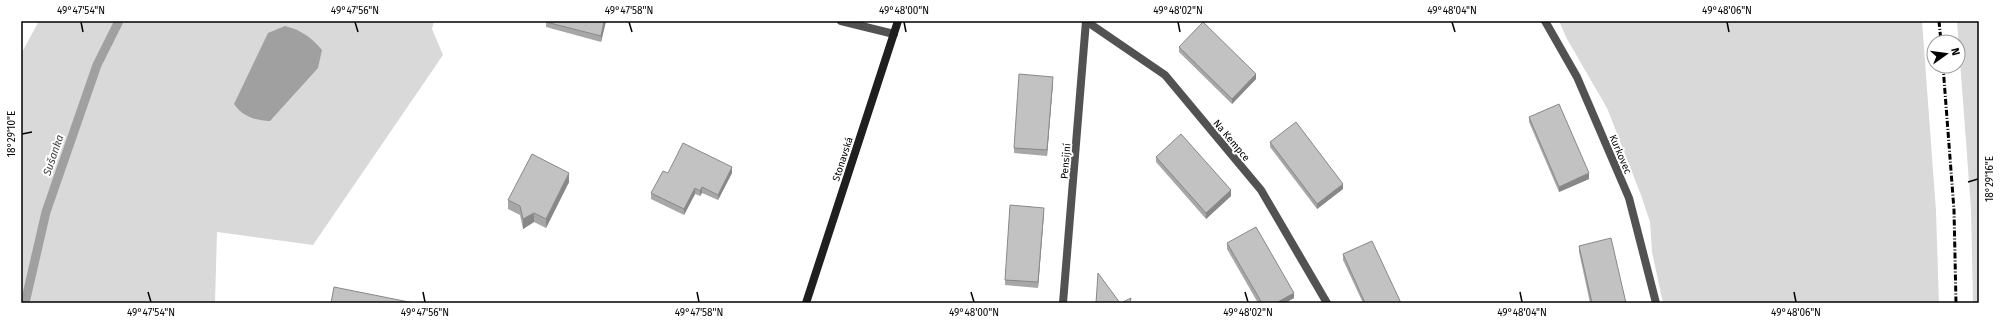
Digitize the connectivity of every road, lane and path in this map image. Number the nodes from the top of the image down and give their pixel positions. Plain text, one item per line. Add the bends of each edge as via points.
1 (840, 21) edge
2 (898, 21) edge
3 (1086, 21) edge
4 (1545, 21) edge
5 (894, 34) junction
6 (806, 303) edge
7 (1063, 303) edge
8 (1327, 303) edge
9 (1656, 303) edge

1 - 5 street
2 - 5 main road, Stonavská
3 - 7 street, Pensijní
3 - 8 street, Na Kempce via 1165,75 1261,190
4 - 9 street, Kurkovec via 1577,77 1629,198
5 - 6 main road, Stonavská

